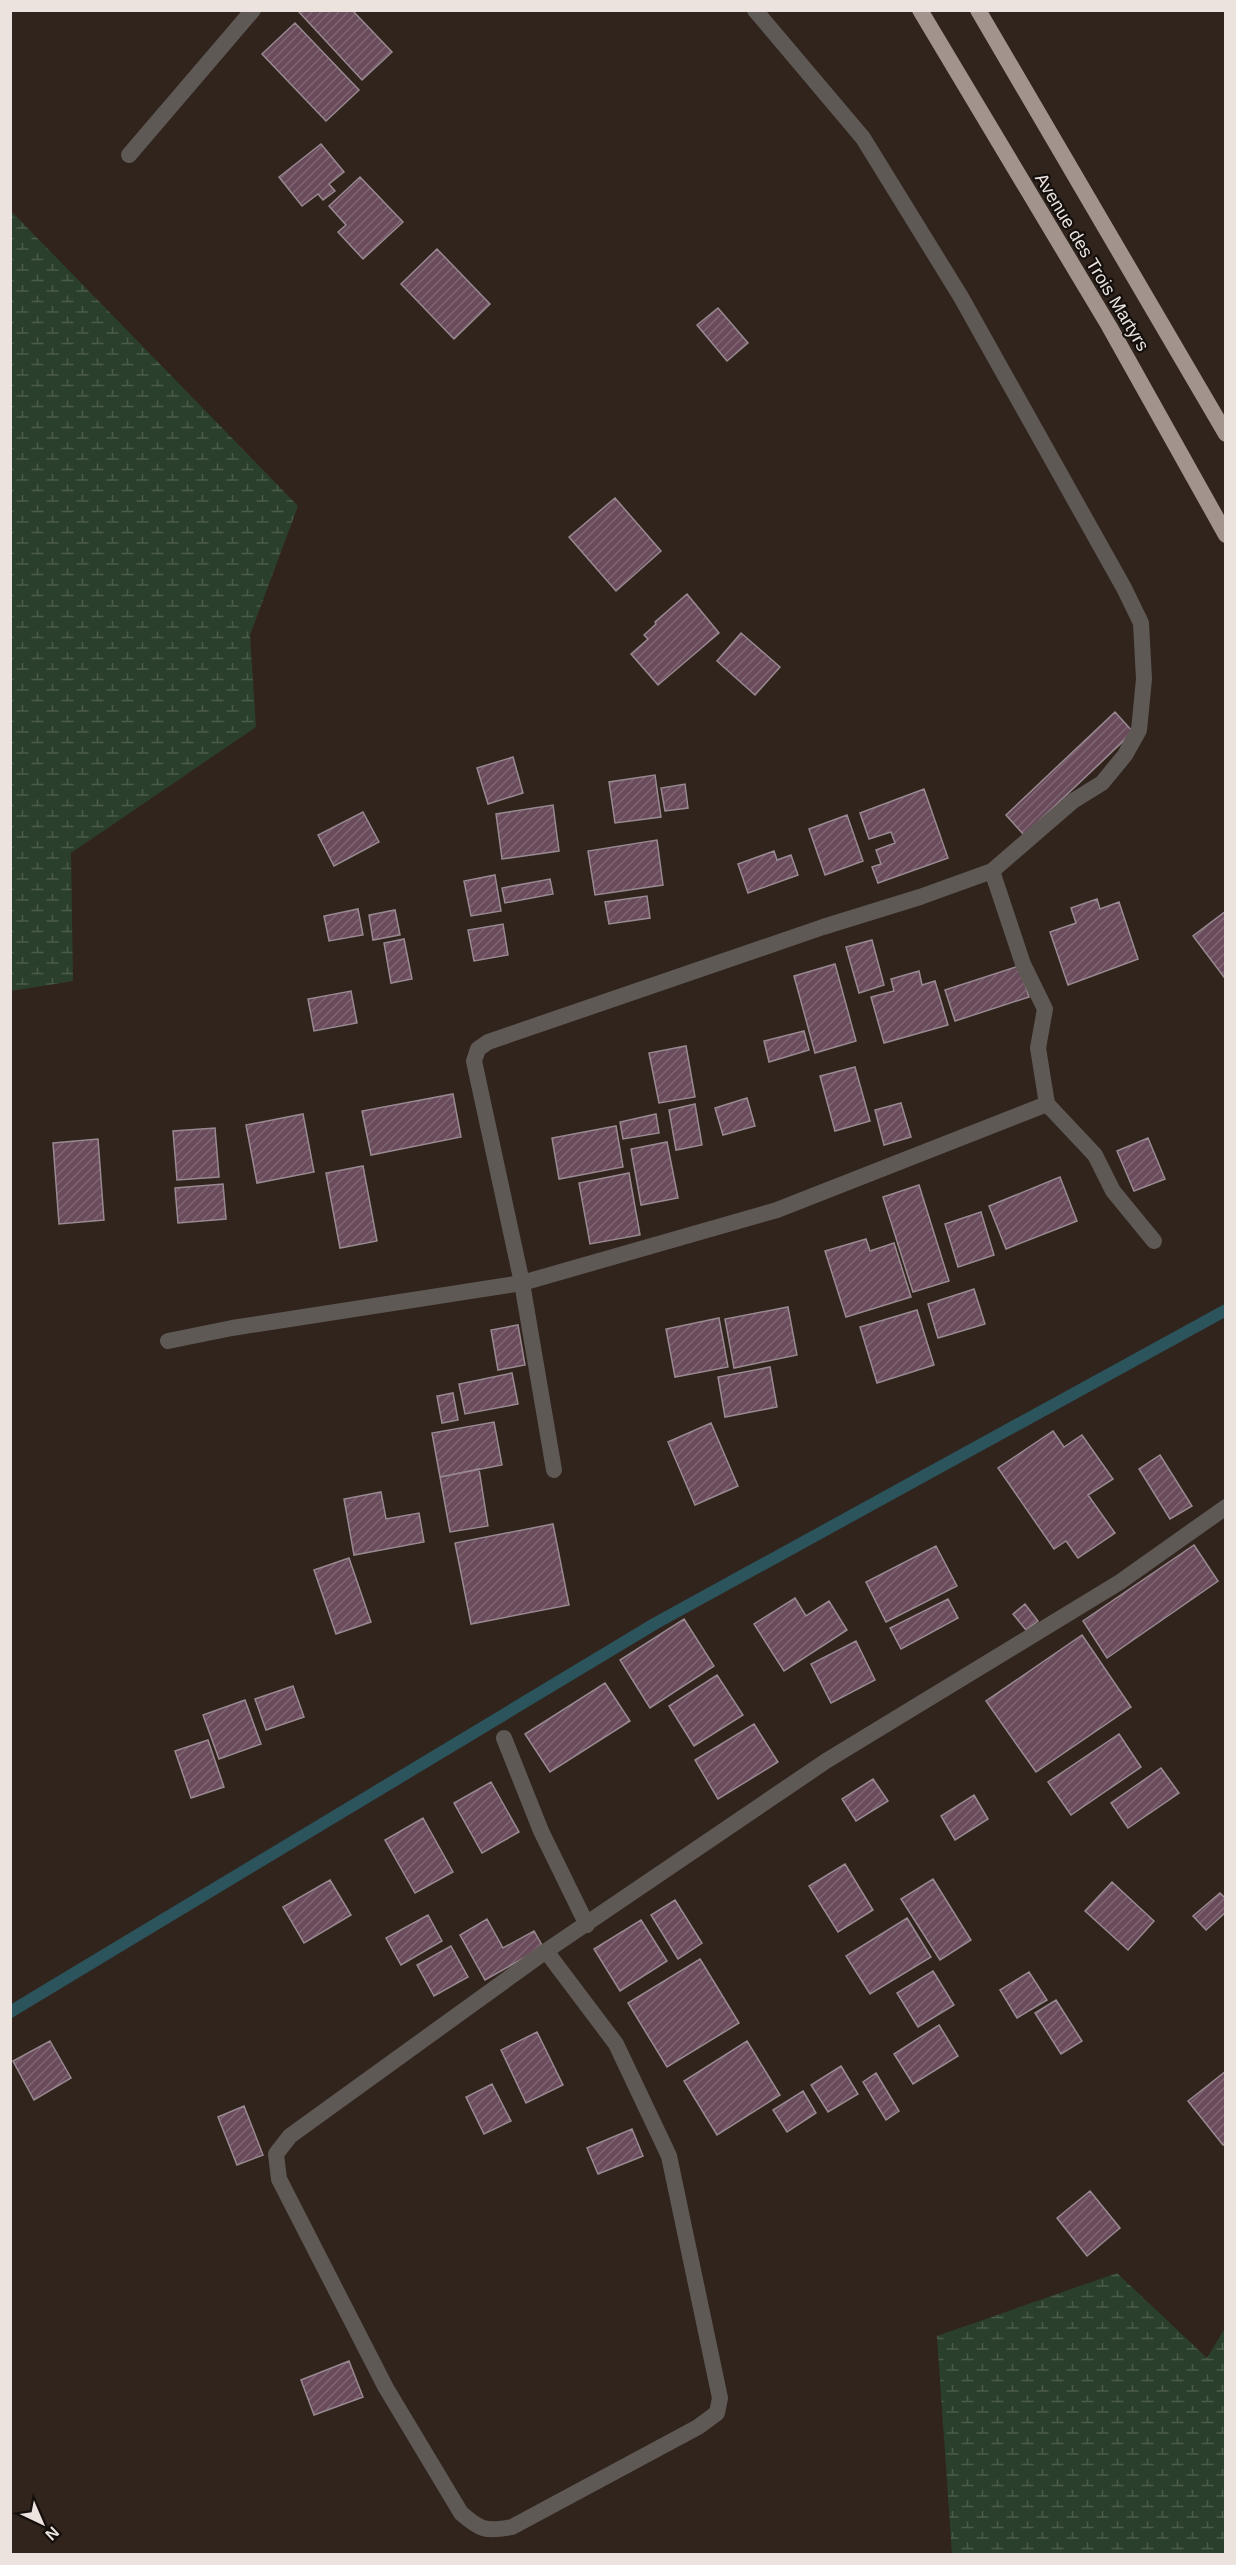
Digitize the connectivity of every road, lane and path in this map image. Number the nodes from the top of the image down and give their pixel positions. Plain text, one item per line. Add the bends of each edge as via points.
1 (253, 10) edge
2 (754, 10) edge
3 (920, 10) edge
4 (978, 10) edge
5 (129, 155) dead end
6 (1226, 434) edge
7 (1226, 535) edge
8 (992, 871) junction
9 (1047, 1104) junction
10 (1154, 1241) dead end
11 (522, 1283) junction
12 (168, 1341) dead end
13 (554, 1470) dead end
14 (1226, 1507) edge
15 (504, 1738) dead end
16 (587, 1925) junction
17 (546, 1951) junction

1 - 5 street
2 - 8 street via 863,138 961,297 1141,623 1144,679 1139,730 1125,755 1102,783 1073,801
3 - 7 highway, Avenue des Trois Martyrs via 1109,326
4 - 6 highway, Avenue des Trois Martyrs
8 - 9 street via 1023,964 1045,1009 1038,1048
8 - 11 street via 488,1042 478,1049 474,1061
9 - 10 street via 1095,1155 1113,1191
9 - 11 street via 777,1210
11 - 12 street
11 - 13 street
14 - 16 street via 1120,1582 826,1761
15 - 16 street via 541,1832
16 - 17 street
17 - 17 street via 616,2044 669,2156 720,2398 717,2413 698,2427 512,2527 495,2530 478,2528 461,2513 386,2388 279,2179 276,2154 290,2136

